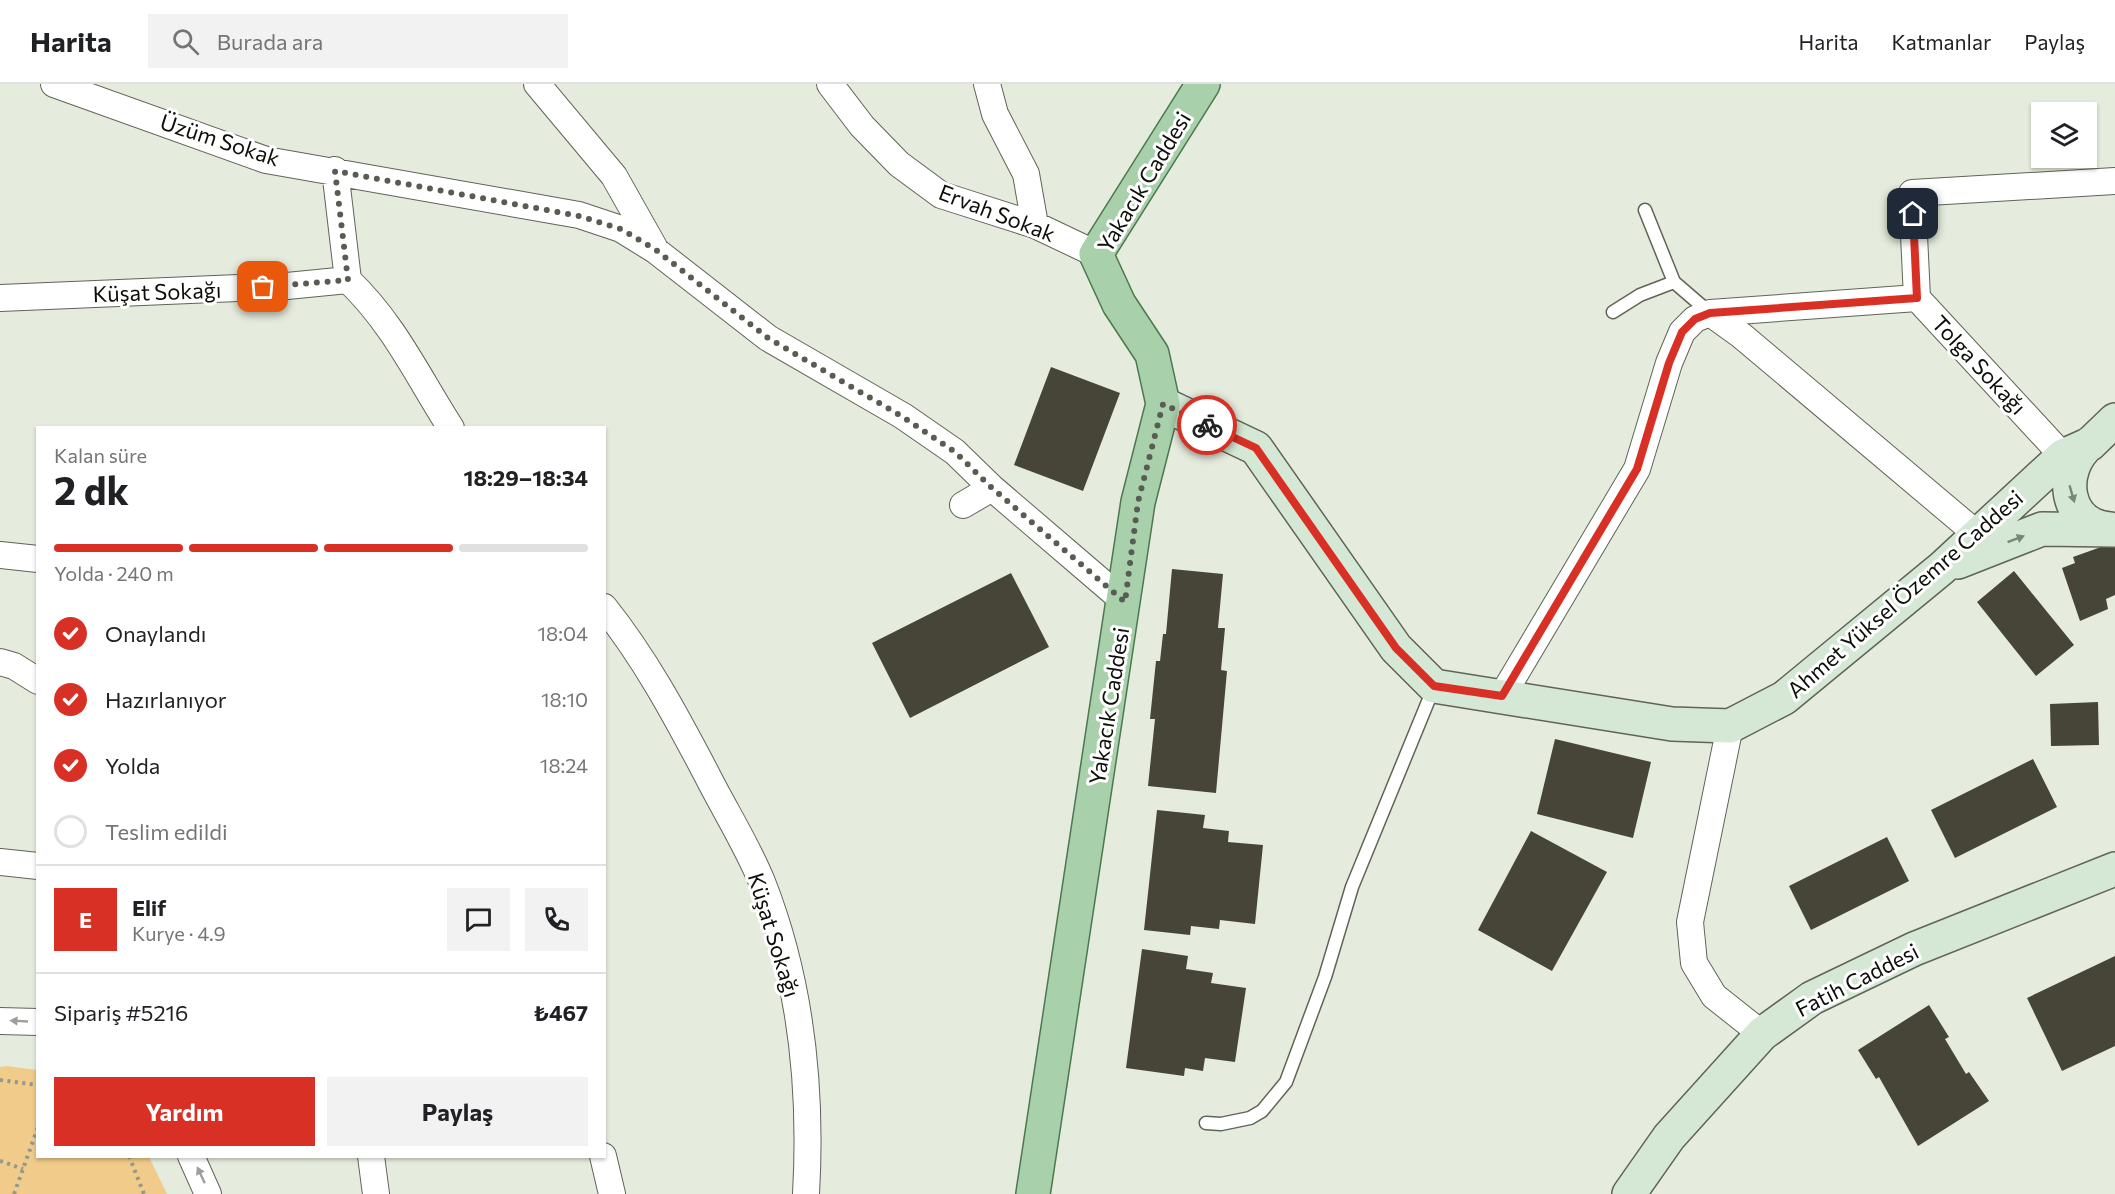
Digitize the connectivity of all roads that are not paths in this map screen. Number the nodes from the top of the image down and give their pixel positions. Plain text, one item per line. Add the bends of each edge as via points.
1 (54, 84) edge
2 (537, 84) edge
3 (830, 84) edge
4 (987, 84) edge
5 (1203, 84) edge
6 (335, 171) junction
7 (2115, 181) edge
8 (1645, 210) dead end
9 (1035, 225) junction
10 (656, 250) junction
11 (1096, 254) junction
12 (348, 280) junction
13 (1674, 282) junction
14 (0, 298) edge
15 (1917, 298) junction
16 (1613, 312) dead end
17 (1710, 313) junction
18 (1163, 404) junction
19 (2115, 420) edge
20 (450, 426) edge
21 (2089, 445) edge
22 (992, 488) junction
23 (963, 505) dead end
24 (2115, 530) edge
25 (1978, 535) junction
26 (0, 555) edge
27 (36, 559) edge
28 (1942, 568) junction
29 (1125, 602) junction
30 (606, 610) edge
31 (0, 662) edge
32 (36, 680) edge
33 (1434, 686) junction
34 (1502, 696) junction
35 (1730, 726) junction
36 (0, 862) edge
37 (36, 866) edge
38 (2115, 869) edge
39 (0, 1021) edge
40 (36, 1022) edge
41 (1762, 1034) junction
42 (1206, 1123) dead end
43 (192, 1158) edge
44 (371, 1158) edge
45 (603, 1158) edge
46 (208, 1194) edge
47 (376, 1194) edge
48 (612, 1194) edge
49 (806, 1194) edge
50 (1033, 1194) edge
51 (1629, 1194) edge

1 - 6 street, Üzüm Sokak via 266,160
2 - 10 street via 614,176
3 - 9 street, Ervah Sokak via 862,126 899,164 941,195
4 - 9 street via 996,114 1026,174
5 - 11 main road, Yakacık Caddesi
6 - 10 street, Üzüm Sokak via 579,216 621,229
6 - 12 street
7 - 15 street, Tolga Sokağı via 1912,193
8 - 13 lane
9 - 11 street, Ervah Sokak
10 - 22 street, Üzüm Sokak via 768,338 955,452
11 - 18 main road, Yakacık Caddesi via 1119,304 1152,354
12 - 14 street, Küşat Sokağı
12 - 20 street via 394,332
13 - 16 lane via 1640,295
13 - 17 lane
15 - 17 street
15 - 21 street, Tolga Sokağı
17 - 25 street
17 - 34 street via 1695,319 1682,332 1637,469
18 - 29 main road, Yakacık Caddesi via 1138,502
18 - 33 street via 1256,448 1396,648
19 - 21 street, Ahmet Yüksel Özemre Caddesi
21 -> 24 street via 2071,467 2071,498 2089,522
21 - 25 street, Ahmet Yüksel Özemre Caddesi
22 - 23 street
22 - 29 street, Üzüm Sokak
28 -> 24 street via 2042,529
25 - 28 street, Ahmet Yüksel Özemre Caddesi
26 - 27 street
28 - 35 street, Ahmet Yüksel Özemre Caddesi via 1784,698
29 - 50 main road, Yakacık Caddesi
30 - 49 street, Küşat Sokağı via 630,640 687,736 762,881 790,970 803,1047 809,1142
31 - 32 street
33 - 34 street, Ahmet Yüksel Özemre Caddesi
33 - 42 lane via 1352,887 1325,977 1286,1082 1262,1111 1250,1118
34 - 35 street, Ahmet Yüksel Özemre Caddesi via 1672,724
35 - 41 street via 1690,922 1694,963 1714,996
36 - 37 street
38 - 41 street, Fatih Caddesi via 1914,949 1812,998
40 -> 39 street
41 - 51 street, Fatih Caddesi via 1669,1137
46 -> 43 street
44 - 47 street
45 - 48 street

